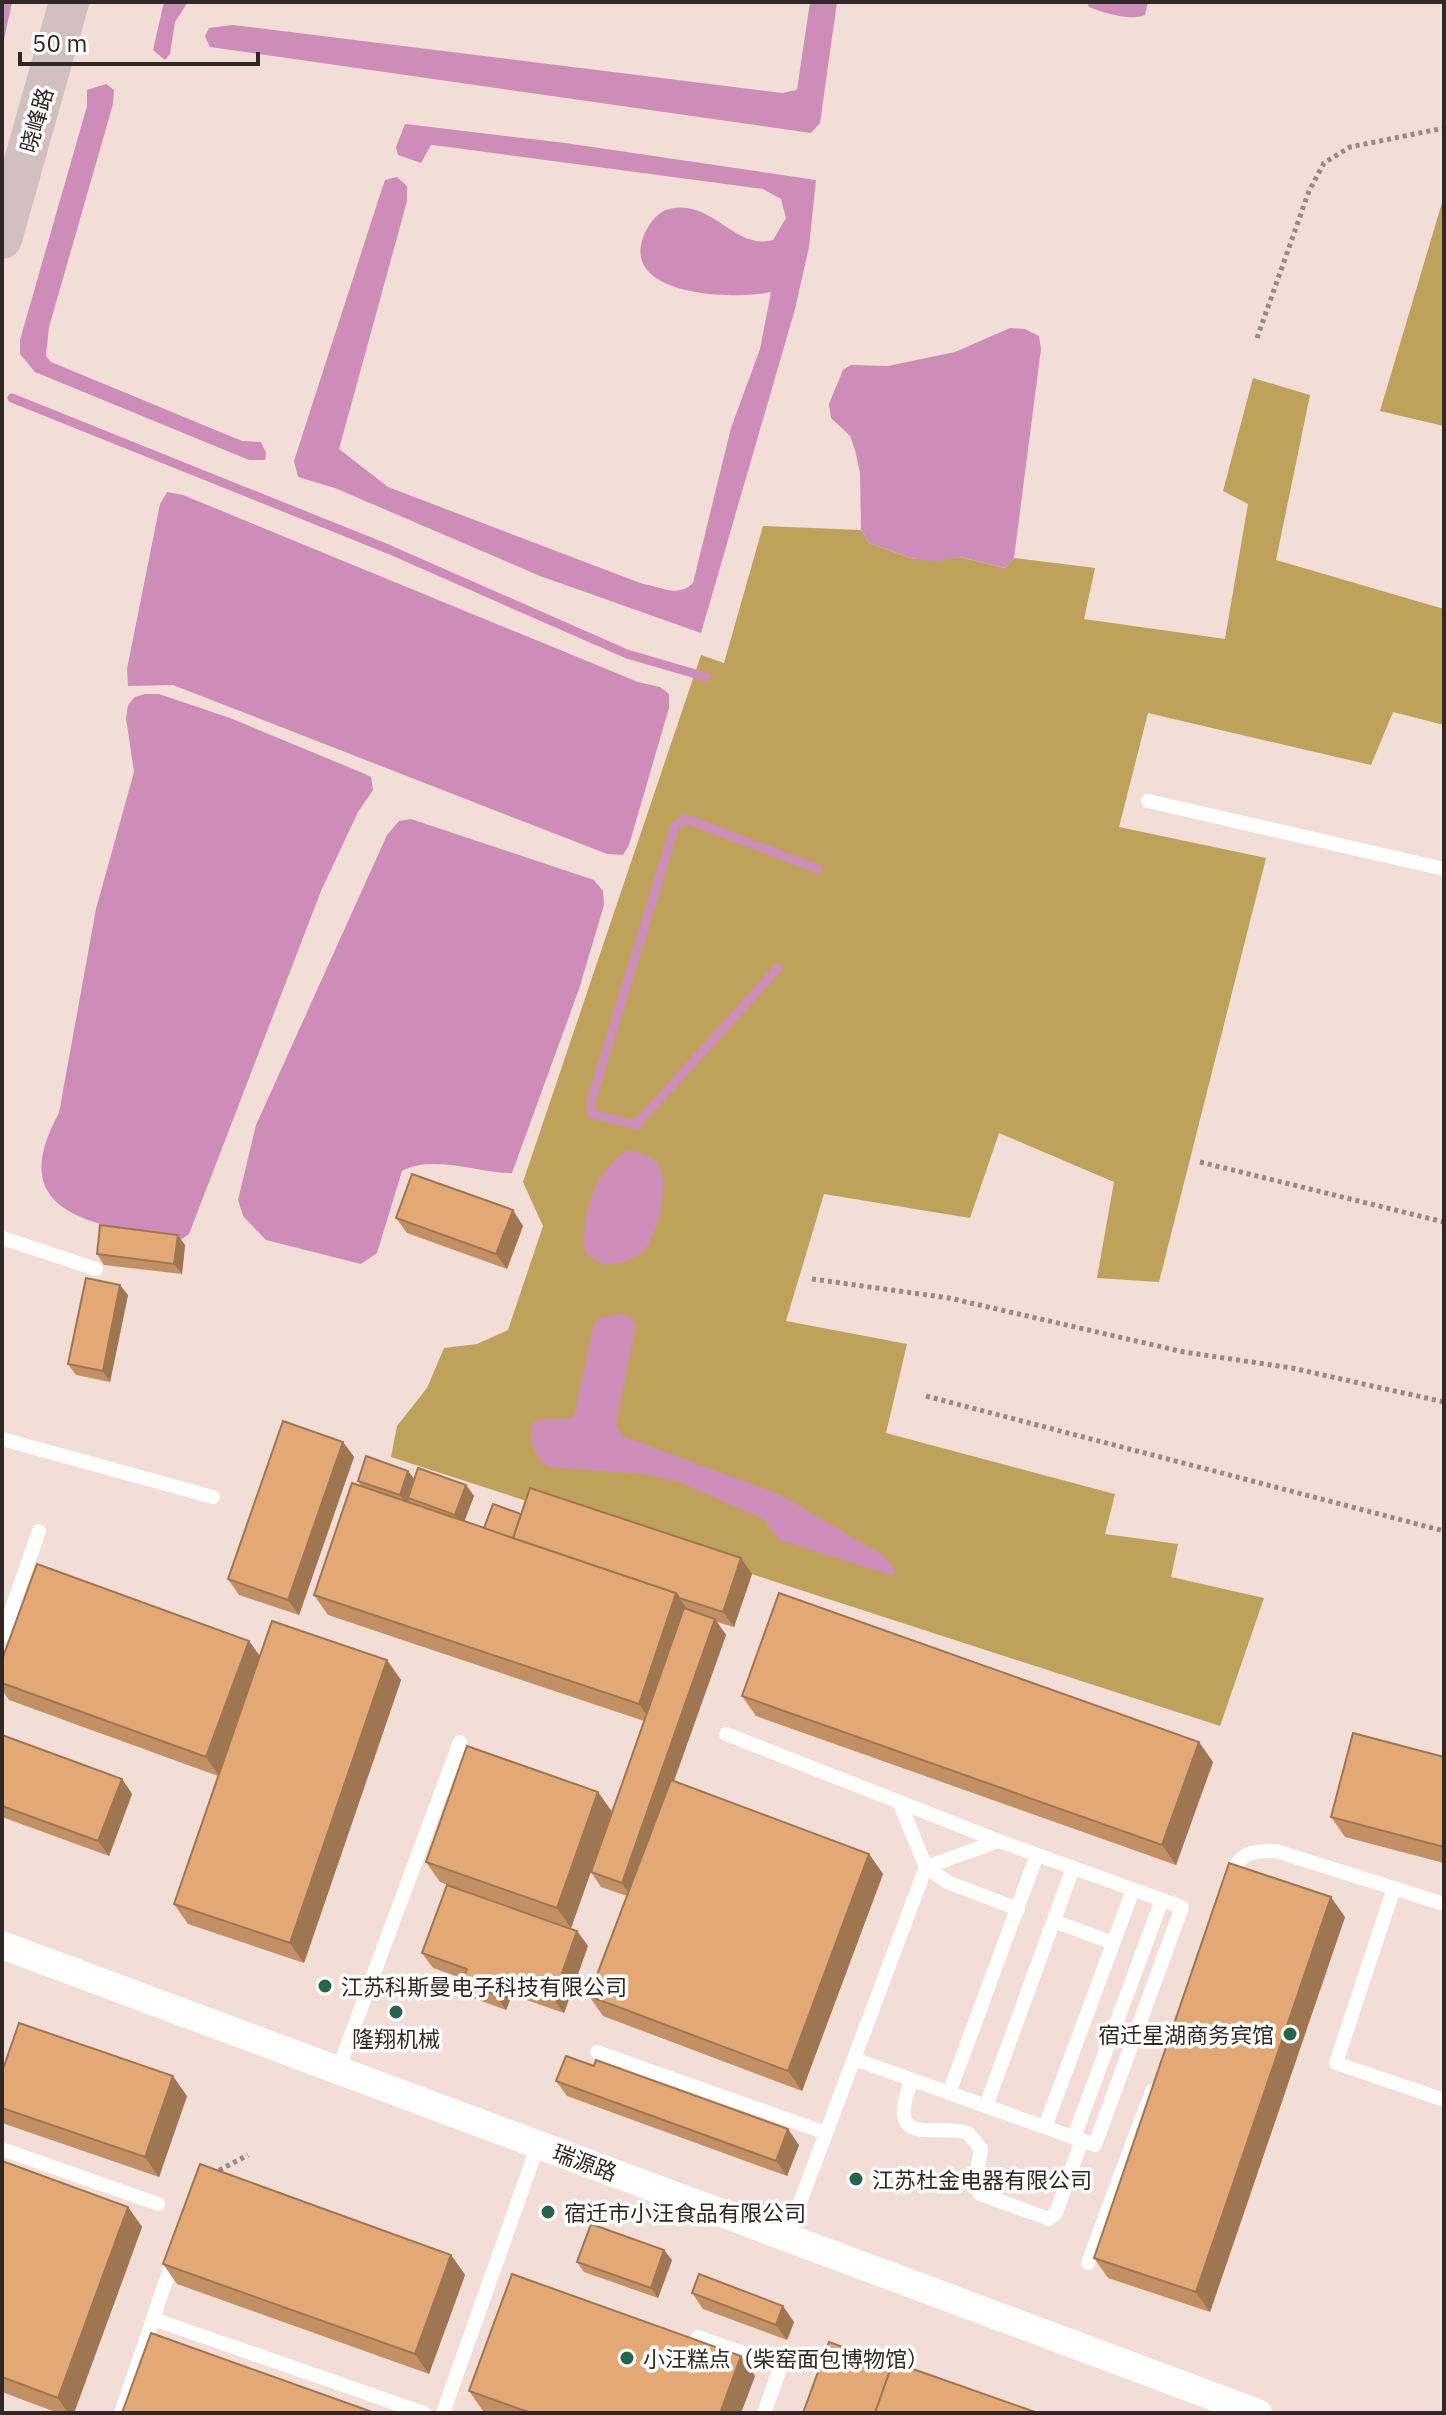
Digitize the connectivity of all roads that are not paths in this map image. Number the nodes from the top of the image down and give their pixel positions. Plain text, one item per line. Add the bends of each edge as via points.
1 (69, 2) edge
2 (2, 239) edge
3 (1148, 801) dead end
4 (1444, 869) edge
5 (2, 1238) edge
6 (96, 1269) edge
7 (2, 1439) edge
8 (213, 1497) dead end
9 (39, 1531) dead end
10 (2, 1637) edge
11 (726, 1734) dead end
12 (460, 1742) dead end
13 (900, 1804) junction
14 (999, 1841) junction
15 (1037, 1855) junction
16 (926, 1867) junction
17 (1073, 1868) junction
18 (1226, 1888) edge
19 (1394, 1888) junction
20 (1133, 1890) junction
21 (1162, 1900) junction
22 (1444, 1904) edge
23 (1018, 1909) junction
24 (1054, 1921) junction
25 (1113, 1943) junction
26 (2, 1945) edge
27 (597, 2052) dead end
28 (854, 2059) junction
29 (338, 2070) junction
30 (912, 2080) junction
31 (1154, 2083) edge
32 (949, 2093) junction
33 (1444, 2100) edge
34 (986, 2106) junction
35 (1045, 2127) junction
36 (826, 2133) junction
37 (1078, 2139) junction
38 (538, 2145) junction
39 (2, 2149) edge
40 (158, 2204) dead end
41 (787, 2237) junction
42 (180, 2239) edge
43 (1088, 2263) dead end
44 (153, 2319) junction
45 (698, 2337) edge
46 (121, 2413) edge
47 (424, 2413) edge
48 (443, 2413) edge
49 (764, 2413) edge
50 (1258, 2413) edge

1 - 2 street, 晓峰路
3 - 4 lane
5 - 6 lane
7 - 8 lane
9 - 10 lane
11 - 13 lane
12 - 29 lane
13 - 14 lane
13 - 16 lane
14 - 15 lane
14 - 16 lane
15 - 17 lane
15 - 23 lane
16 - 23 lane via 947,1882
16 - 28 lane
17 - 20 lane
17 - 24 lane
18 - 19 lane via 1237,1860 1252,1850 1276,1851
19 - 22 lane
19 - 33 lane via 1336,2063
20 - 21 lane
20 - 25 lane
21 - 37 lane via 1082,2114
21 - 37 lane via 1182,1907 1095,2145
23 - 32 lane
24 - 25 lane
24 - 34 lane
25 - 35 lane
26 - 29 street, 瑞源路
27 - 36 lane
28 - 30 lane
28 - 36 lane
29 - 38 street, 瑞源路
30 - 32 lane
30 - 37 lane via 905,2105 908,2124 929,2133 968,2133 981,2149 975,2184 980,2194 1049,2219 1056,2213
31 - 43 lane
32 - 34 lane
34 - 35 lane
35 - 37 lane
36 - 41 lane
38 - 41 street, 瑞源路
38 - 48 lane
39 - 40 lane
41 - 50 street, 瑞源路
42 - 44 lane
44 - 46 lane
44 - 47 lane
45 - 49 lane via 781,2366

